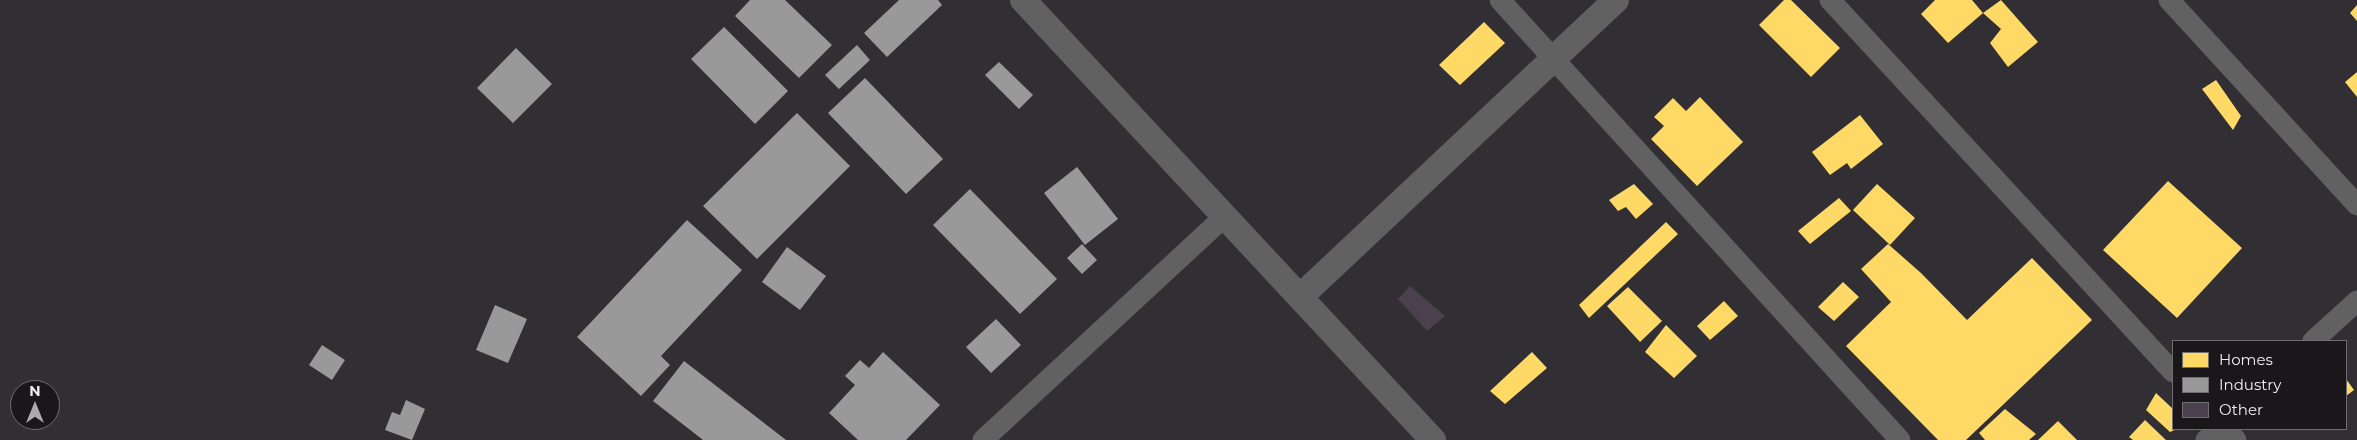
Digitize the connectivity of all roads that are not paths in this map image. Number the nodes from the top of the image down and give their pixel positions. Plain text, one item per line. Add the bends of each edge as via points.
1 (1022, 0) edge
2 (1500, 0) edge
3 (1616, 0) edge
4 (1830, 0) edge
5 (2169, 0) edge
6 (1554, 59) junction
7 (2357, 205) edge
8 (1224, 217) junction
9 (1300, 297) junction
10 (2357, 301) edge
11 (2314, 340) edge
12 (2172, 371) edge
13 (2217, 430) edge
14 (2226, 430) edge
15 (983, 440) edge
16 (1432, 440) edge
17 (1900, 440) edge
18 (2206, 440) edge
19 (2236, 440) edge

1 - 8 street
2 - 6 street
3 - 6 street
4 - 12 street
5 - 7 street
6 - 9 street
6 - 17 street
8 - 9 street
8 - 15 street
9 - 16 street
10 - 11 street
13 - 18 street
14 - 19 street

